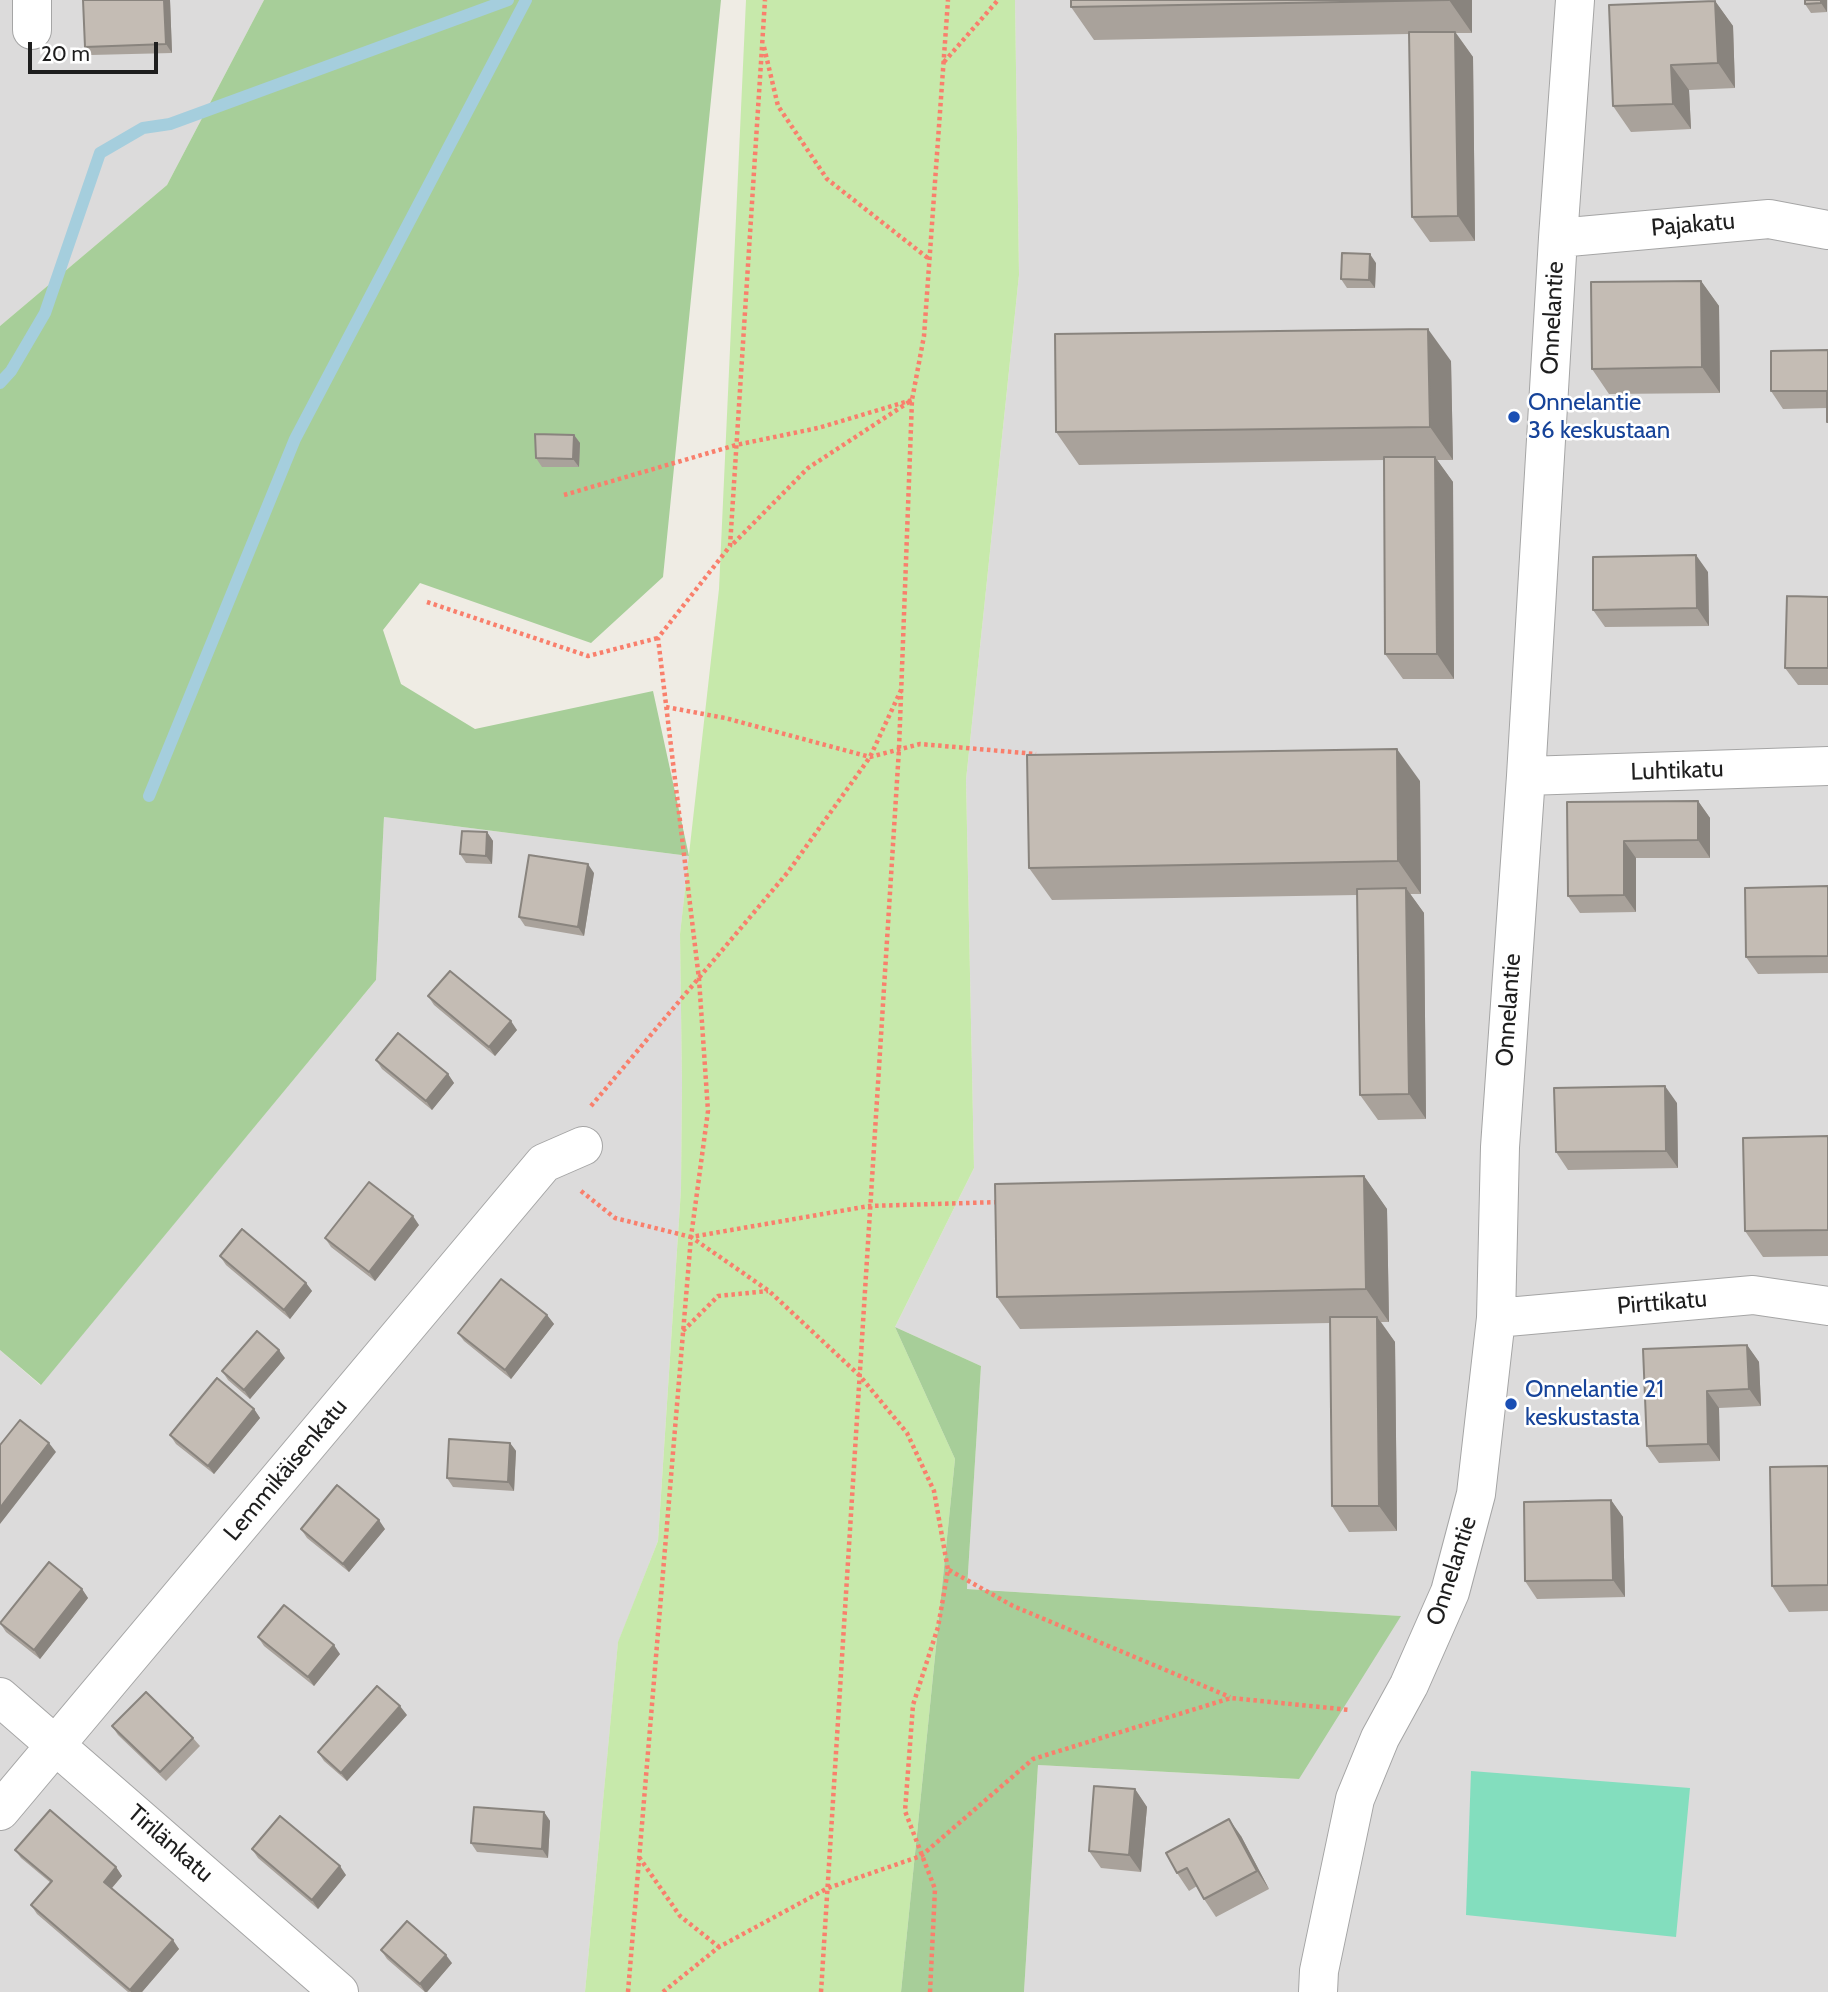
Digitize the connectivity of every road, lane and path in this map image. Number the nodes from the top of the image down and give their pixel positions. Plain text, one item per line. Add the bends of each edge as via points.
1 (765, 0) edge
2 (948, 0) edge
3 (998, 0) edge
4 (1575, 0) edge
5 (762, 39) junction
6 (944, 62) junction
7 (1828, 230) edge
8 (1558, 238) junction
9 (929, 260) junction
10 (912, 400) junction
11 (736, 444) junction
12 (564, 495) dead end
13 (730, 547) junction
14 (427, 602) dead end
15 (658, 638) junction
16 (903, 686) junction
17 (666, 707) junction
18 (899, 749) junction
19 (1036, 754) edge
20 (870, 757) junction
21 (1828, 766) edge
22 (1526, 776) junction
23 (699, 979) junction
24 (585, 1129) joint
25 (544, 1163) junction
26 (1008, 1202) edge
27 (870, 1206) junction
28 (691, 1237) junction
29 (769, 1291) junction
30 (1828, 1306) edge
31 (1496, 1318) junction
32 (683, 1331) junction
33 (860, 1376) junction
34 (948, 1570) junction
35 (0, 1697) edge
36 (1231, 1698) junction
37 (1393, 1714) junction
38 (55, 1745) junction
39 (0, 1811) edge
40 (922, 1854) junction
41 (639, 1857) junction
42 (828, 1888) junction
43 (719, 1947) junction
44 (339, 1992) edge
45 (628, 1992) edge
46 (663, 1992) edge
47 (821, 1992) edge
48 (930, 1992) edge
49 (1318, 1992) edge

1 - 5 path
2 - 6 path
3 - 6 path
4 - 8 street, Onnelantie
5 - 9 path via 778,106 827,179
5 - 11 path
6 - 9 path
7 - 8 street, Pajakatu via 1769,219
8 - 22 street, Onnelantie
9 - 10 path
10 - 11 path via 818,428
10 - 13 path via 808,468
10 - 16 path
11 - 12 path
11 - 13 path
13 - 15 path
14 - 15 path via 588,656
15 - 17 path
16 - 18 path
16 - 20 path
17 - 20 path
17 - 23 path
18 - 19 path via 920,744
18 - 20 path
18 - 27 path
20 - 23 path via 788,872
21 - 22 street, Luhtikatu
22 - 31 street, Onnelantie via 1500,1147
23 - 24 path
23 - 28 path via 708,1111
24 - 25 street, Lemmikäisenkatu
25 - 28 path via 615,1218
25 - 38 street, Lemmikäisenkatu
26 - 27 path
27 - 28 path
27 - 33 path
28 - 29 path
28 - 32 path
29 - 32 path via 718,1296
29 - 33 path
30 - 31 street, Pirttikatu via 1753,1295
31 - 37 street, Onnelantie via 1476,1494 1450,1592
32 - 41 path
33 - 34 path via 907,1433 934,1491
33 - 42 path
34 - 36 path via 1013,1606
34 - 40 path via 938,1628 913,1705 905,1811
35 - 38 street, Tirilänkatu
36 - 37 path
36 - 40 path via 1033,1759
37 - 49 street, Onnelantie via 1355,1799
38 - 39 street, Lemmikäisenkatu
38 - 44 street, Tirilänkatu
40 - 42 path
40 - 48 path via 935,1889
41 - 43 path via 680,1916
41 - 45 path
42 - 43 path
42 - 47 path
43 - 46 path

